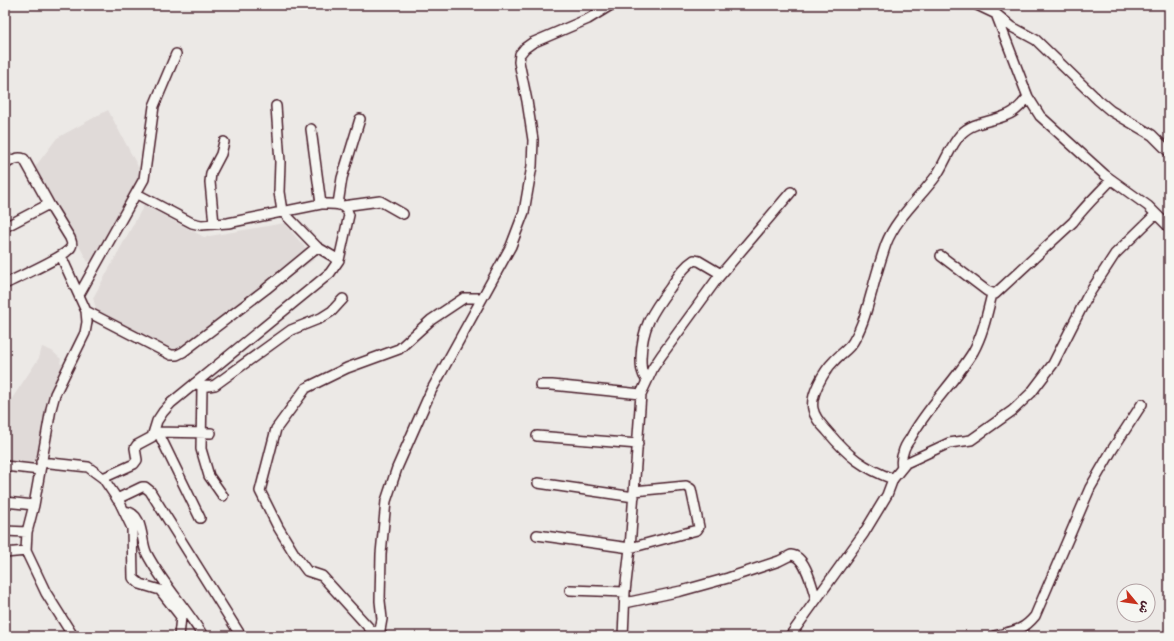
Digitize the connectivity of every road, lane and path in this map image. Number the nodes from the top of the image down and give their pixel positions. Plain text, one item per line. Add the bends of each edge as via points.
1 (611, 5) edge
2 (977, 5) edge
3 (996, 14) junction
4 (176, 54) dead end
5 (1028, 97) junction
6 (276, 106) dead end
7 (360, 119) dead end
8 (311, 129) dead end
9 (224, 142) dead end
10 (1169, 152) edge
11 (5, 164) edge
12 (1111, 180) junction
13 (791, 192) dead end
14 (137, 194) junction
15 (49, 204) junction
16 (321, 204) junction
17 (341, 205) junction
18 (282, 211) junction
19 (403, 214) dead end
20 (1156, 214) junction
21 (214, 224) junction
22 (5, 227) edge
23 (1169, 227) edge
24 (317, 247) junction
25 (61, 256) junction
26 (941, 256) dead end
27 (339, 260) junction
28 (721, 274) junction
29 (5, 284) edge
30 (992, 294) junction
31 (80, 295) junction
32 (482, 298) junction
33 (344, 299) dead end
34 (86, 311) junction
35 (647, 381) junction
36 (198, 385) junction
37 (540, 385) dead end
38 (641, 394) junction
39 (1142, 404) dead end
40 (156, 432) junction
41 (200, 432) junction
42 (210, 433) dead end
43 (537, 436) dead end
44 (638, 444) junction
45 (5, 466) edge
46 (40, 466) junction
47 (902, 468) junction
48 (103, 478) junction
49 (893, 480) junction
50 (538, 483) dead end
51 (634, 494) junction
52 (223, 496) dead end
53 (117, 499) junction
54 (5, 502) edge
55 (34, 505) junction
56 (124, 511) junction
57 (200, 518) dead end
58 (5, 531) edge
59 (28, 532) junction
60 (537, 535) dead end
61 (630, 548) junction
62 (26, 551) junction
63 (5, 553) edge
64 (570, 590) dead end
65 (625, 592) junction
66 (816, 599) junction
67 (625, 603) junction
68 (380, 635) edge
69 (73, 636) edge
70 (179, 636) edge
71 (203, 636) edge
72 (241, 636) edge
73 (624, 636) edge
74 (790, 636) edge
75 (994, 636) edge

1 - 32 street via 588,19 532,43 520,54 519,62 533,140 532,166 524,212 511,246
2 - 3 street
3 - 5 street
3 - 10 street via 1036,40 1111,111 1152,135
4 - 14 street via 154,106 146,173
5 - 12 street via 1045,123
5 - 49 street via 1014,112 969,127 956,141 936,175 893,230 877,270 864,321 850,346 834,361 820,381 813,396 816,418 841,447 858,463
6 - 18 street
7 - 17 street via 342,178
8 - 16 street
9 - 21 street via 211,173
11 - 15 street via 15,159 24,159
12 - 20 street
12 - 30 street via 1082,209 1073,222 1000,291
13 - 28 street
14 - 21 street via 192,223
14 - 31 street
15 - 22 street
15 - 25 street via 72,243 71,248
16 - 17 street
16 - 18 street
17 - 19 street via 380,201
17 - 27 street via 350,215
18 - 21 street
18 - 24 street
20 - 23 street
20 - 47 street via 1115,254 1087,297 1053,364 1030,393 1012,411 971,440 941,446 906,463
24 - 27 street
24 - 34 street via 266,289 177,355 171,355
25 - 29 street
25 - 31 street
26 - 30 street
27 - 36 street via 330,273
28 - 35 street via 661,356
28 - 35 street via 694,260 684,268 654,310 646,327 641,348 641,368
30 - 47 street via 981,335 973,351 913,432 903,452
31 - 34 street
32 - 68 street via 431,391 397,468 386,501 381,554
32 - 68 street via 464,298 431,320 399,349 347,368 306,388 276,429 260,491 263,497 295,555 307,571 322,576 372,630
33 - 36 street via 332,311 292,330 221,381 208,387
34 - 46 street via 85,333 55,394
35 - 38 street
36 - 40 street via 171,403 157,421
36 - 41 street
37 - 38 street via 552,384
38 - 44 street
39 - 75 street via 1090,488 1035,616 1023,628
40 - 41 street
40 - 48 street via 148,440 137,445 137,460 134,464
40 - 57 street
41 - 42 street
41 - 52 street via 204,463 209,476
43 - 44 street
44 - 51 street
45 - 46 street
46 - 48 street via 88,467
46 - 55 street
47 - 49 street
48 - 53 street
49 - 66 street via 864,533
50 - 51 street
51 - 61 street
51 - 61 street via 688,487 691,489 699,527 697,530
53 - 56 street
53 - 72 street via 142,487 150,491
54 - 55 street
55 - 59 street
56 - 70 street via 132,528 133,578 140,584 160,590 181,620
56 - 71 street via 134,515 143,533 147,554
58 - 59 street
59 - 62 street
60 - 61 street
61 - 65 street
62 - 63 street
62 - 69 street via 46,594
64 - 65 street
65 - 67 street
66 - 67 street via 804,565 798,557 791,555 723,580
66 - 74 street
67 - 73 street

